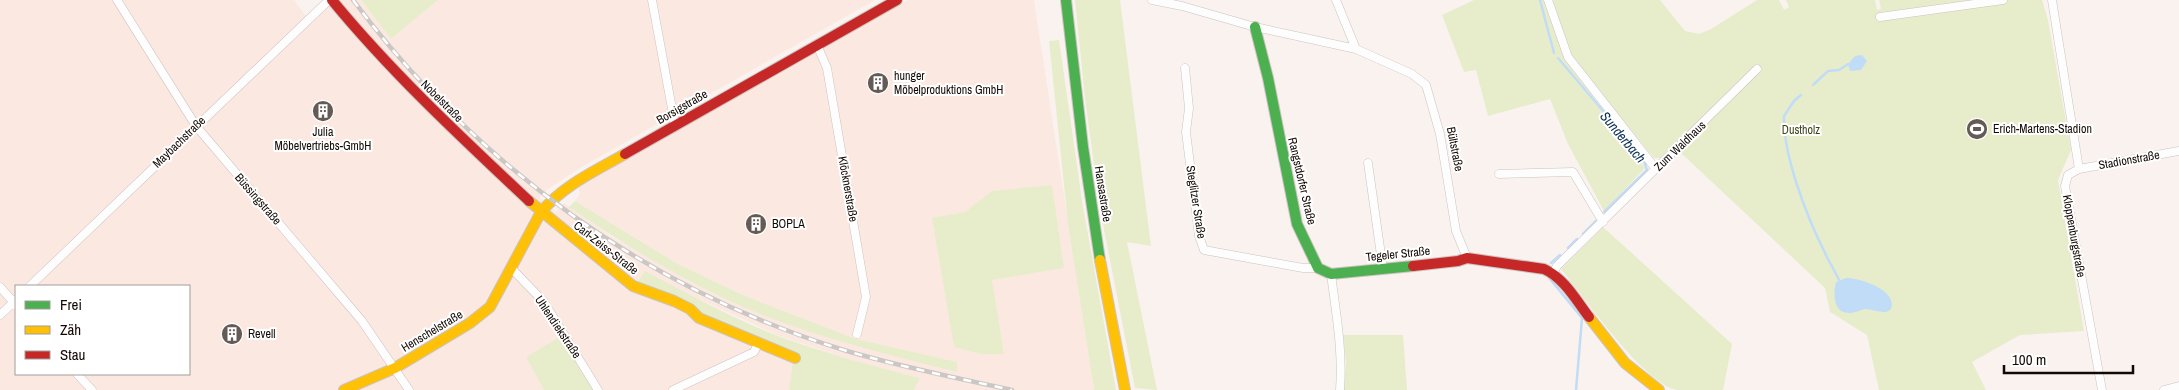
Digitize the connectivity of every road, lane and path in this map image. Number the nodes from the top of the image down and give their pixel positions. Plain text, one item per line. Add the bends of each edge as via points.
1 (117, 0) edge
2 (330, 0) edge
3 (652, 0) edge
4 (897, 0) edge
5 (1066, 0) edge
6 (1152, 0) edge
7 (1336, 0) edge
8 (1548, 0) edge
9 (2003, 0) edge
10 (2052, 0) edge
11 (1182, 3) edge
12 (1880, 17) dead end
13 (1254, 28) junction
14 (816, 44) junction
15 (1356, 49) junction
16 (1185, 68) dead end
17 (1757, 69) dead end
18 (675, 125) junction
19 (196, 126) junction
20 (2179, 151) edge
21 (1368, 163) dead end
22 (1656, 169) junction
23 (2079, 169) junction
24 (1499, 174) dead end
25 (541, 212) junction
26 (1603, 222) junction
27 (1467, 258) junction
28 (1318, 268) junction
29 (1383, 268) junction
30 (512, 269) junction
31 (1553, 273) junction
32 (1331, 274) junction
33 (31, 285) edge
34 (0, 287) edge
35 (15, 302) edge
36 (0, 315) edge
37 (857, 334) dead end
38 (758, 344) junction
39 (795, 358) dead end
40 (395, 368) junction
41 (78, 375) edge
42 (2179, 386) edge
43 (1125, 388) edge
44 (92, 390) edge
45 (344, 390) edge
46 (409, 390) edge
47 (598, 390) edge
48 (673, 390) edge
49 (1340, 390) edge
50 (1659, 390) edge
51 (2102, 390) edge
52 (2164, 390) edge

1 - 19 street, Büssingstraße
2 - 19 street, Maybachstraße
2 - 25 street, Nobelstraße via 446,124
3 - 18 street
4 - 14 street, Borsigstraße
5 - 43 street, Hansastraße via 1091,204
6 - 11 street, Bültstraße
7 - 15 street
8 - 22 street via 1568,57
9 - 12 street
10 - 23 street
11 - 13 street, Bültstraße
13 - 15 street, Bültstraße
13 - 28 street, Rangstdorfer Straße via 1268,78 1297,224
14 - 18 street, Borsigstraße
14 - 37 street, Klöcknerstraße via 827,68 866,297
15 - 27 street, Bültstraße via 1412,74 1426,85 1440,134 1456,231
16 - 28 street, Steglitzer Straße via 1189,108 1186,132 1199,236 1204,250
17 - 22 street, Zum Waldhaus
18 - 25 street, Borsigstraße via 566,188
19 - 33 street, Maybachstraße
19 - 40 street, Büssingstraße via 362,321
20 - 23 street, Stadionstraße
21 - 29 street
22 - 26 street, Zum Waldhaus
23 - 51 street, Kloppenburgstraße via 2068,175 2065,186
24 - 26 street via 1573,172
25 - 30 street, Borsigstraße
25 - 38 street, Carl-Zeiss-Straße via 633,286 674,301 699,318
26 - 31 street, Zum Waldhaus
27 - 29 street, Tegeler Straße
27 - 31 street
28 - 32 street
29 - 32 street, Tegeler Straße
30 - 40 street, Henschelstraße via 490,307 470,323
30 - 47 street, Uhlendiekstraße via 544,302
31 - 50 street via 1626,363
32 - 49 street via 1340,340
34 - 35 street
35 - 36 street
38 - 39 street, Carl-Zeiss-Straße
38 - 48 street via 754,352
40 - 45 street, Henschelstraße
40 - 46 street, Büssingstraße
41 - 44 street
42 - 52 street

